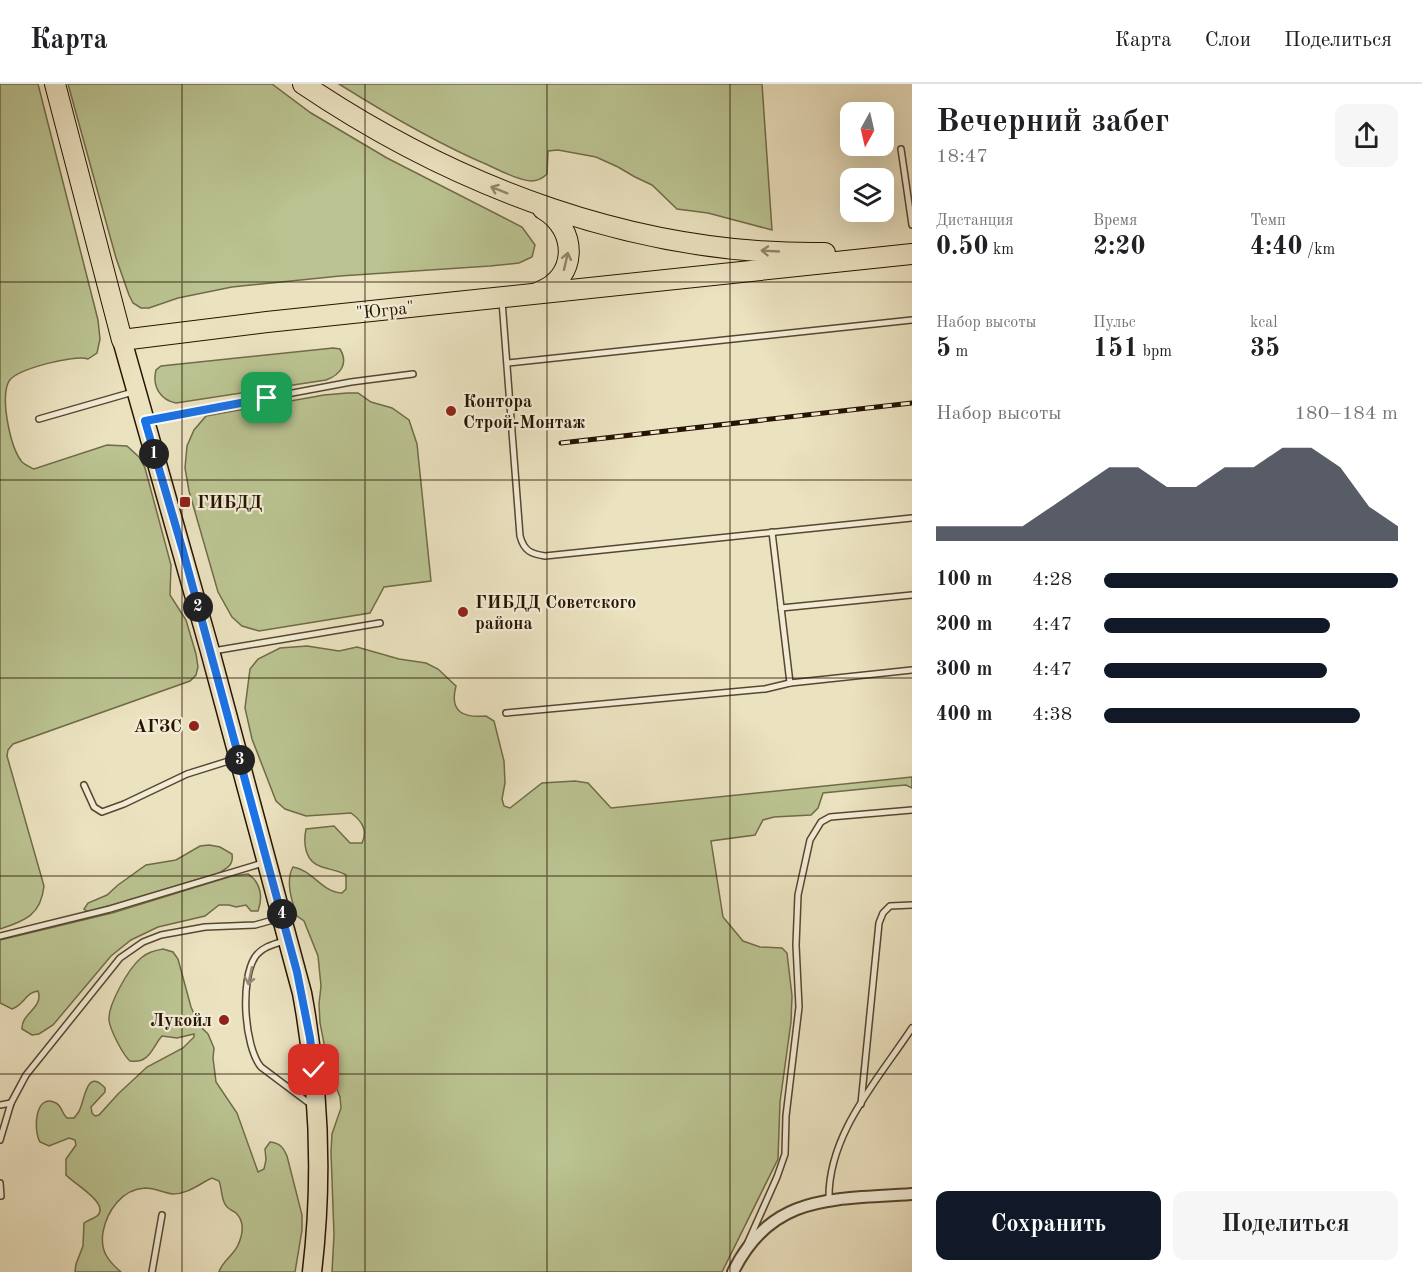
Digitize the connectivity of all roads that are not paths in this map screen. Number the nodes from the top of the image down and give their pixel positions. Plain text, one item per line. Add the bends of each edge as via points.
1 (55, 84) edge
2 (303, 84) edge
3 (901, 149) dead end
4 (534, 204) junction
5 (912, 225) edge
6 (912, 252) edge
7 (525, 296) junction
8 (502, 298) junction
9 (912, 320) edge
10 (122, 340) junction
11 (508, 363) junction
12 (413, 374) dead end
13 (136, 391) junction
14 (39, 419) dead end
15 (145, 421) junction
16 (912, 518) edge
17 (772, 532) junction
18 (912, 595) edge
19 (781, 608) junction
20 (380, 622) dead end
21 (210, 651) junction
22 (912, 670) edge
23 (790, 683) junction
24 (506, 713) dead end
25 (240, 758) junction
26 (84, 785) dead end
27 (912, 810) edge
28 (267, 861) junction
29 (912, 905) edge
30 (283, 918) junction
31 (0, 936) edge
32 (288, 939) junction
33 (912, 1028) edge
34 (11, 1103) junction
35 (861, 1104) junction
36 (0, 1105) edge
37 (317, 1109) junction
38 (0, 1140) edge
39 (0, 1183) edge
40 (912, 1194) edge
41 (2, 1196) dead end
42 (829, 1201) junction
43 (162, 1215) dead end
44 (745, 1250) junction
45 (152, 1272) edge
46 (312, 1272) edge
47 (732, 1272) edge

1 - 10 highway
4 -> 2 highway, "Югра" via 425,156
3 - 5 lane
6 -> 4 highway, "Югра" via 814,253 720,247 637,234
7 -> 4 highway via 554,284 563,274 568,258 568,240 561,226
6 - 7 highway, "Югра"
7 - 8 highway, "Югра"
8 - 10 highway, "Югра"
8 - 11 lane
9 - 11 lane
10 - 13 main road
11 - 17 lane via 520,536 527,552 545,556
12 - 15 lane
13 - 14 lane
13 - 15 main road
15 - 21 main road
16 - 17 lane
17 - 19 lane
18 - 19 lane
19 - 23 lane
20 - 21 lane
21 - 25 main road
22 - 23 lane
23 - 24 lane via 765,690
25 - 26 lane via 187,774 102,812 94,807
25 - 28 main road
27 - 44 lane via 830,817 821,822 810,840 796,923 799,1006 785,1154
28 - 30 main road
28 - 31 lane via 110,909
29 - 35 lane via 890,906 879,923
30 - 32 main road
30 - 34 lane via 255,925 185,930 161,935 131,949 26,1075
32 - 37 main road via 310,1038
32 -> 37 lane via 255,957 246,1002 251,1049 261,1067
33 - 35 lane
34 - 36 lane
34 - 38 lane
35 - 42 lane via 839,1145 830,1174
37 - 46 main road via 317,1218
39 - 41 lane
40 - 42 street
42 - 44 street via 776,1218
43 - 45 lane
44 - 47 street

